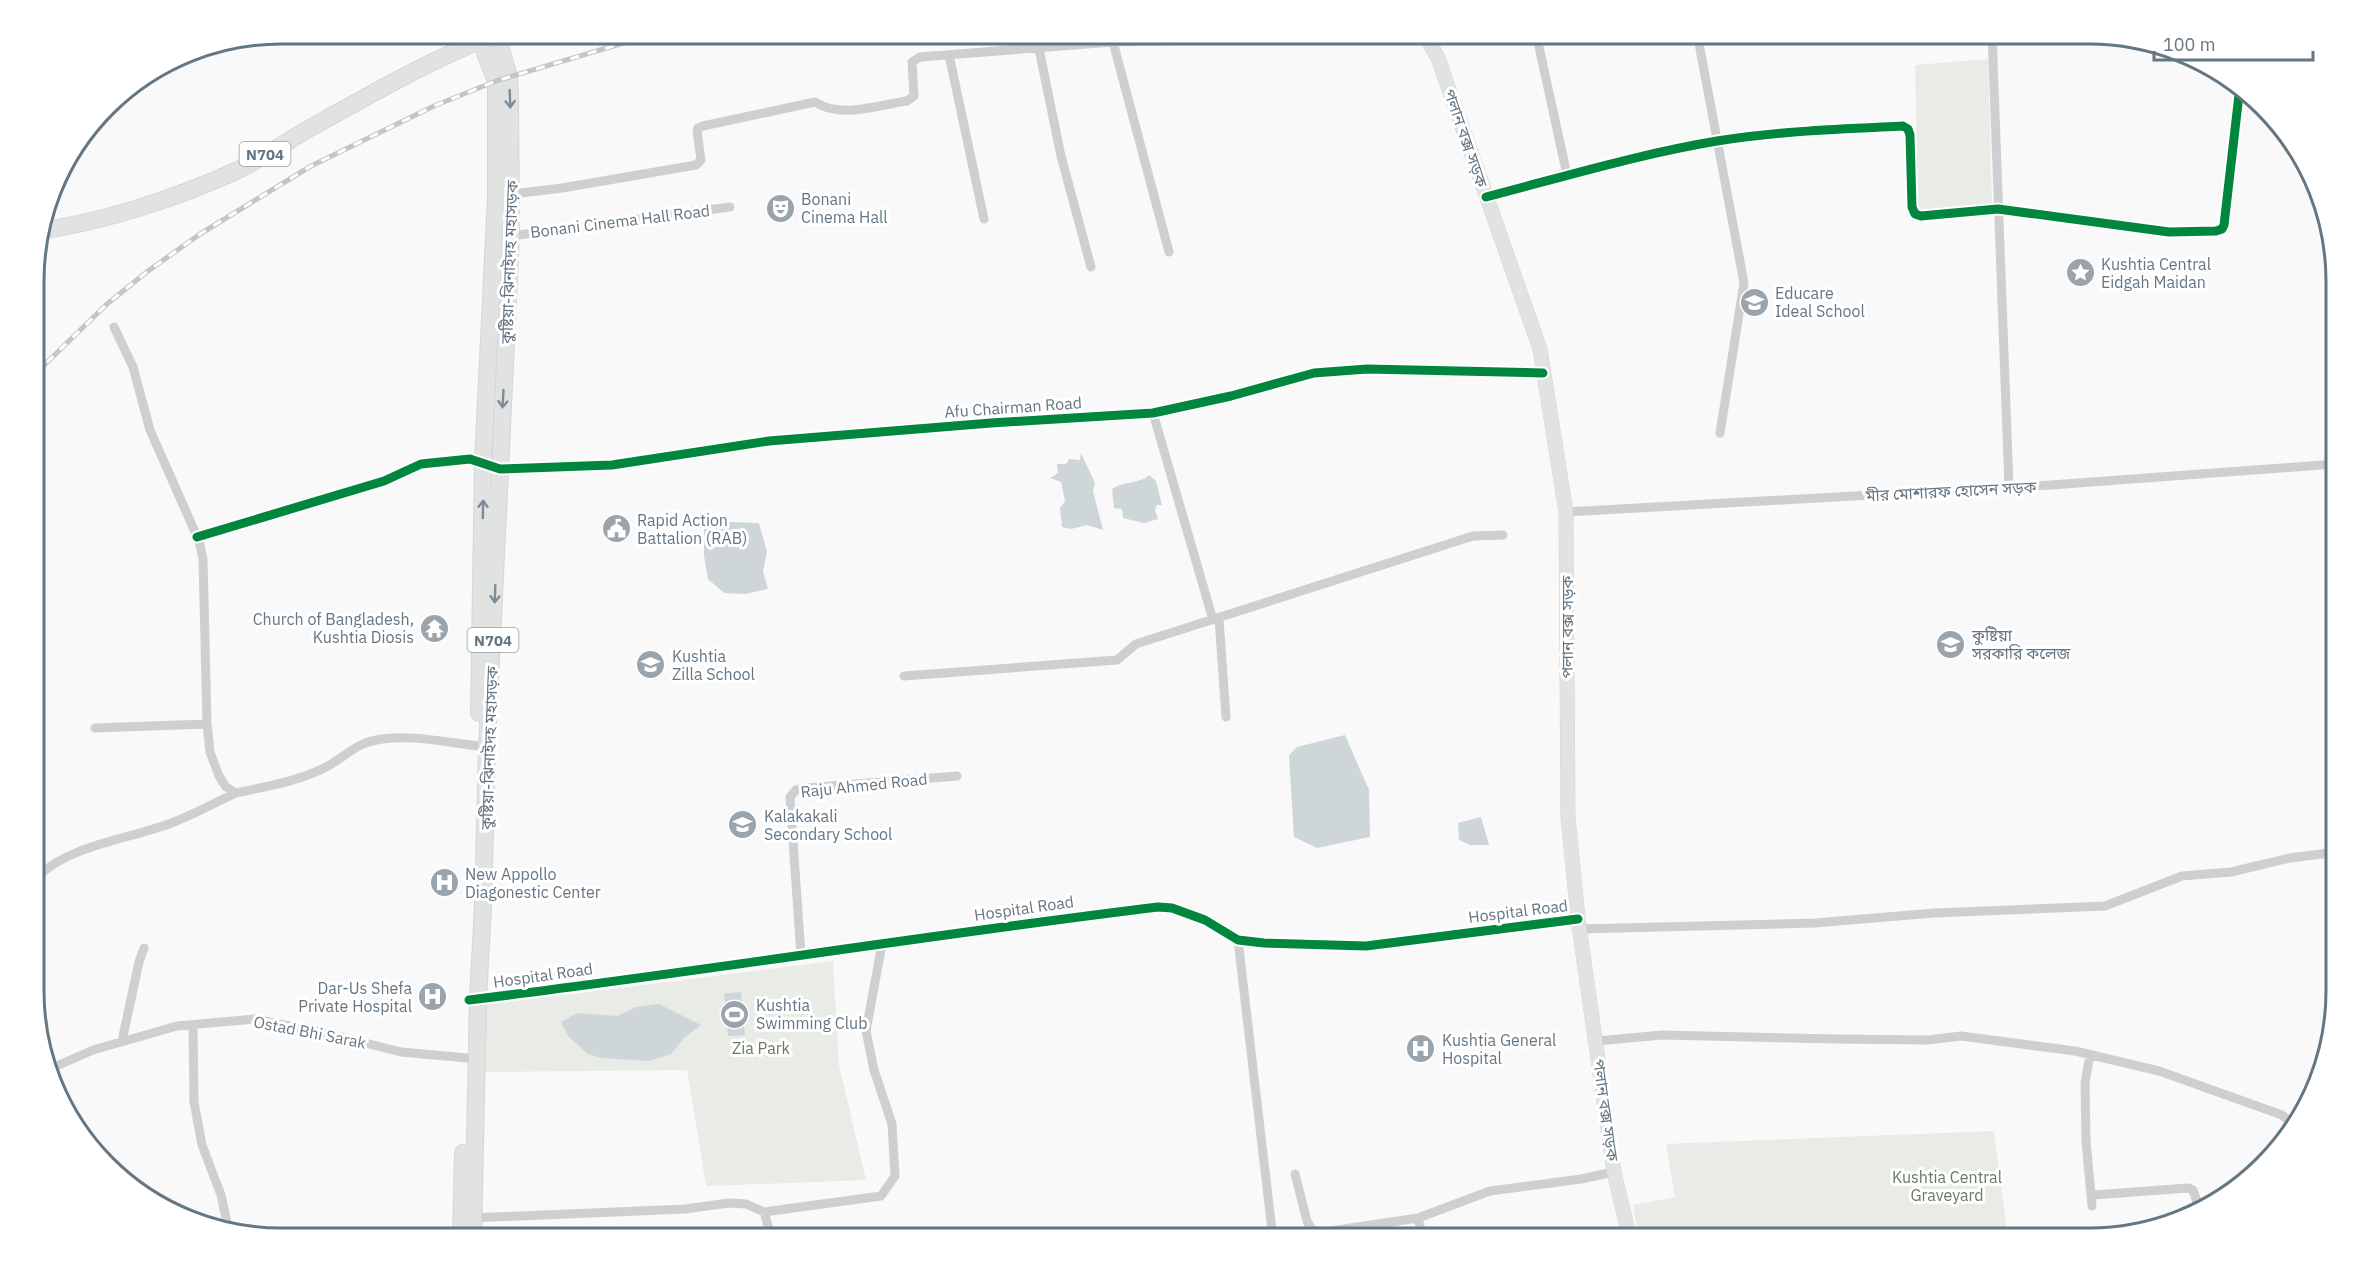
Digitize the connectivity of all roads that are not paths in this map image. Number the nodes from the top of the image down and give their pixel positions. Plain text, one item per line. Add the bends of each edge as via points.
1 (476, 44) edge
2 (479, 44) edge
3 (481, 44) edge
4 (495, 44) edge
5 (499, 44) edge
6 (1092, 44) edge
7 (1114, 44) edge
8 (1430, 44) edge
9 (1538, 44) edge
10 (1699, 44) edge
11 (1992, 44) edge
12 (1039, 49) junction
13 (949, 55) junction
14 (2239, 96) edge
15 (1716, 141) junction
16 (504, 157) junction
17 (1568, 176) junction
18 (512, 194) junction
19 (1486, 196) junction
20 (729, 207) dead end
21 (1998, 209) junction
22 (984, 219) dead end
23 (49, 229) edge
24 (511, 236) junction
25 (1168, 252) dead end
26 (1091, 267) dead end
27 (500, 293) junction
28 (114, 327) dead end
29 (1543, 373) junction
30 (496, 374) junction
31 (1153, 413) junction
32 (1720, 433) dead end
33 (483, 463) junction
34 (2326, 465) edge
35 (500, 469) junction
36 (2009, 487) junction
37 (1566, 512) junction
38 (1503, 535) dead end
39 (197, 537) junction
40 (1216, 619) junction
41 (904, 676) dead end
42 (1226, 717) dead end
43 (207, 724) junction
44 (95, 728) dead end
45 (478, 746) junction
46 (957, 776) dead end
47 (236, 793) junction
48 (2326, 853) edge
49 (479, 855) junction
50 (44, 873) edge
51 (1579, 924) junction
52 (1238, 940) junction
53 (882, 944) junction
54 (144, 948) dead end
55 (801, 956) junction
56 (473, 1000) junction
57 (193, 1025) junction
58 (122, 1041) junction
59 (1597, 1041) junction
60 (2090, 1055) junction
61 (466, 1058) junction
62 (56, 1066) edge
63 (470, 1097) junction
64 (2289, 1121) edge
65 (1614, 1172) junction
66 (1295, 1174) dead end
67 (2197, 1202) edge
68 (764, 1212) junction
69 (468, 1218) junction
70 (1418, 1218) junction
71 (227, 1222) edge
72 (464, 1228) edge
73 (470, 1228) edge
74 (769, 1228) edge
75 (1272, 1228) edge
76 (1311, 1228) edge
77 (1351, 1228) edge
78 (1420, 1228) edge
79 (1627, 1228) edge

1 - 23 highway, N704 via 450,53 240,169 148,204
2 - 16 highway, কুষ্টিয়া-ঝিনাইদহ মহাসড়ক / N704 via 496,81
3 - 4 highway via 493,51
5 -> 16 highway, কুষ্টিয়া-ঝিনাইদহ মহাসড়ক / N704 via 509,77
6 - 12 street
7 - 25 street
8 - 19 main road, পলান বক্স সড়ক
9 - 17 street
10 - 15 street
11 - 21 street
12 - 13 street
12 - 26 street via 1061,156
13 - 18 street via 912,62 914,96 907,101 839,111 815,102 703,126 697,131 701,160 696,165
13 - 22 street
14 - 21 street via 2222,229 2169,232
15 - 17 street
15 - 21 street via 1785,132 1903,126 1910,135 1915,214
15 - 32 street via 1744,283
16 - 18 highway, কুষ্টিয়া-ঝিনাইদহ মহাসড়ক / N704
16 - 27 highway, কুষ্টিয়া-ঝিনাইদহ মহাসড়ক / N704
17 - 19 street
18 - 24 highway, কুষ্টিয়া-ঝিনাইদহ মহাসড়ক / N704
19 - 29 main road, পলান বক্স সড়ক via 1540,349
20 - 24 street, Bonani Cinema Hall Road
21 - 36 street
24 - 27 highway, কুষ্টিয়া-ঝিনাইদহ মহাসড়ক / N704
27 - 30 highway, কুষ্টিয়া-ঝিনাইদহ মহাসড়ক / N704
28 - 39 street via 133,367 150,430
29 - 31 street, Afu Chairman Road via 1367,369 1314,373
29 - 37 main road, পলান বক্স সড়ক
30 - 33 highway, কুষ্টিয়া-ঝিনাইদহ মহাসড়ক / N704
30 -> 35 highway, কুষ্টিয়া-ঝিনাইদহ মহাসড়ক / N704
31 - 35 street, Afu Chairman Road via 769,441 612,465
31 - 40 street
33 - 35 street, Afu Chairman Road
33 - 39 street, Afu Chairman Road via 471,459 421,464 384,481
45 -> 33 highway, কুষ্টিয়া-ঝিনাইদহ মহাসড়ক / N704
34 - 36 street, মীর মোশারফ হোসেন সড়ক
35 -> 49 highway, কুষ্টিয়া-ঝিনাইদহ মহাসড়ক / N704
36 - 37 street, মীর মোশারফ হোসেন সড়ক
37 - 51 main road, পলান বক্স সড়ক via 1568,817
38 - 40 street via 1473,536
39 - 43 street via 203,559
40 - 41 street via 1136,644 1117,660
40 - 42 street
43 - 44 street
43 - 47 street via 210,752 219,776
45 - 47 street via 373,740 296,780
45 - 49 highway, কুষ্টিয়া-ঝিনাইদহ মহাসড়ক / N704
46 - 55 street, Raju Ahmed Road via 805,788 790,796
47 - 50 street via 174,822 57,862
48 - 51 street, Hospital Road via 2231,872 2182,876 2105,906 1934,912 1815,923
49 - 56 highway, কুষ্টিয়া-ঝিনাইদহ মহাসড়ক / N704
51 - 52 street, Hospital Road via 1366,946
51 - 59 main road, পলান বক্স সড়ক
52 - 53 street, Hospital Road via 1205,920 1158,907
52 - 75 street
53 - 55 street, Hospital Road
53 - 68 street via 866,1031 892,1124 895,1176 881,1196
54 - 58 street
55 - 56 street, Hospital Road
56 - 61 highway, কুষ্টিয়া-ঝিনাইদহ মহাসড়ক / N704
56 - 63 highway, কুষ্টিয়া-ঝিনাইদহ মহাসড়ক / N704
57 - 58 street, Ostad Bhi Sarak
57 - 61 street, Ostad Bhi Sarak via 255,1018 401,1052
57 - 71 street via 194,1102 202,1145
58 - 62 street, Ostad Bhi Sarak
59 - 60 street via 1662,1035 1837,1040 1961,1036
59 - 65 main road, পলান বক্স সড়ক
60 - 64 street via 2159,1071
60 - 67 street via 2085,1083 2086,1141 2093,1201 2188,1188 2193,1190
61 - 63 highway, কুষ্টিয়া-ঝিনাইদহ মহাসড়ক / N704
63 - 69 highway, কুষ্টিয়া-ঝিনাইদহ মহাসড়ক / N704
65 - 70 street via 1490,1191
65 - 79 main road, পলান বক্স সড়ক
66 - 76 street
68 - 69 street via 746,1204 729,1203 685,1209
68 - 74 street
69 - 72 highway, কুষ্টিয়া-ঝিনাইদহ মহাসড়ক / N704
69 - 73 highway, কুষ্টিয়া-ঝিনাইদহ মহাসড়ক / N704
70 - 77 street
70 - 78 street

